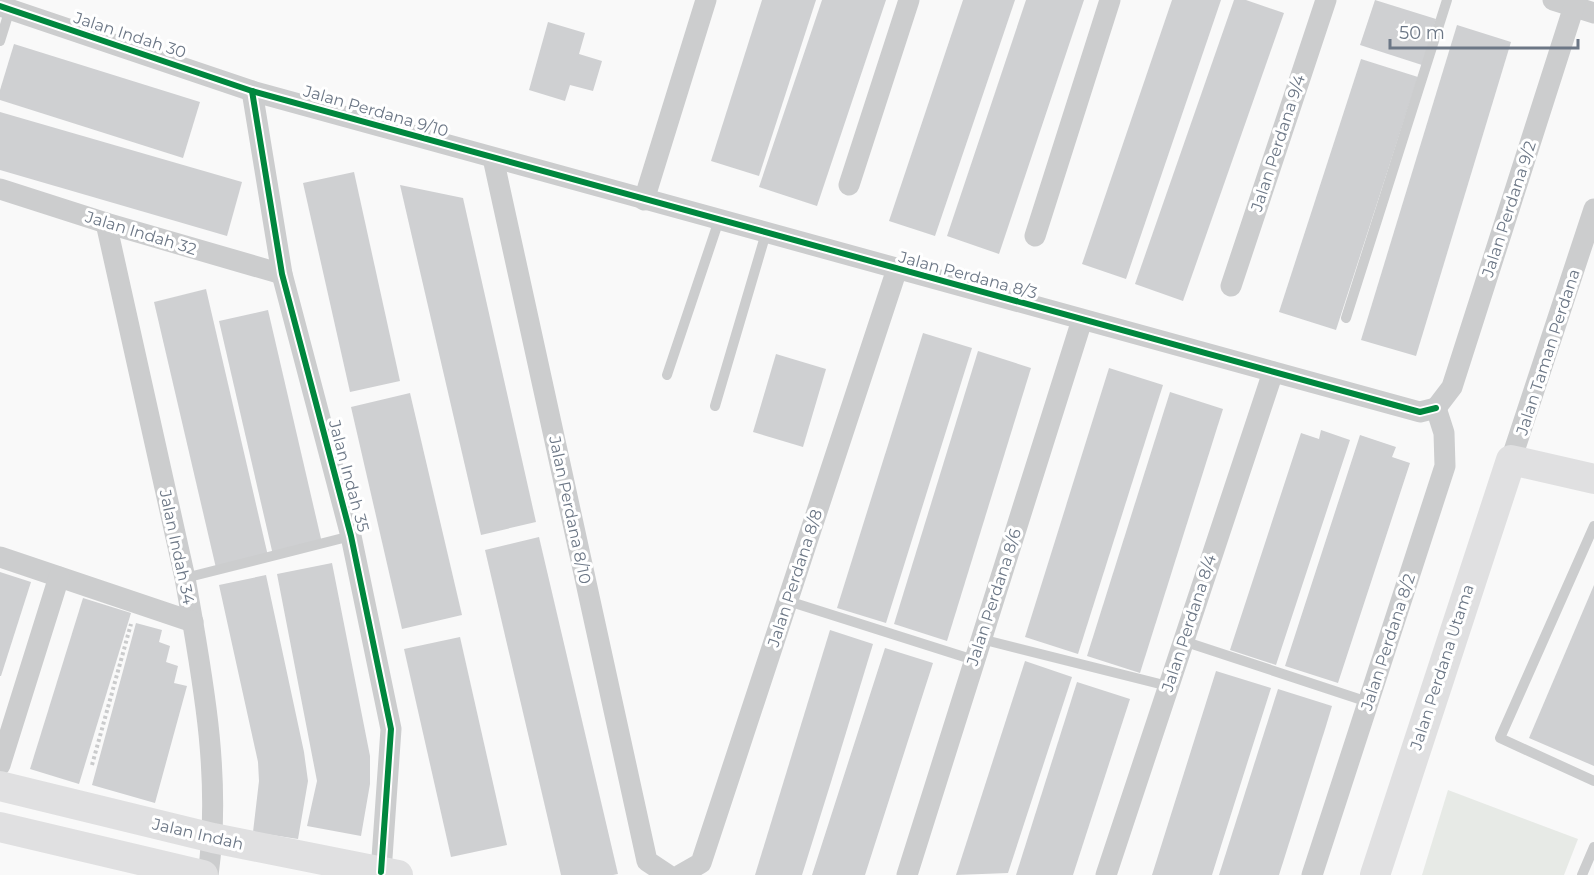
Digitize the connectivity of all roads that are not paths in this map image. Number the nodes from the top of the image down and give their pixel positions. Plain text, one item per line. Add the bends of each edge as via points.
1 (706, 0) edge
2 (909, 0) edge
3 (1110, 0) edge
4 (1326, 0) edge
5 (1447, 0) edge
6 (1553, 0) edge
7 (1575, 3) edge
8 (5, 8) edge
9 (1594, 13) edge
10 (0, 41) edge
11 (252, 90) junction
12 (493, 158) junction
13 (849, 185) dead end
14 (1, 193) edge
15 (644, 200) junction
16 (1594, 208) edge
17 (719, 220) junction
18 (106, 224) junction
19 (766, 233) junction
20 (1035, 236) dead end
21 (897, 269) junction
22 (282, 274) junction
23 (1231, 286) dead end
24 (1346, 318) dead end
25 (1082, 320) junction
26 (1273, 372) junction
27 (667, 375) dead end
28 (715, 406) dead end
29 (1436, 408) junction
30 (1511, 460) junction
31 (1594, 479) edge
32 (1594, 526) edge
33 (351, 536) junction
34 (0, 557) edge
35 (59, 577) junction
36 (185, 578) junction
37 (788, 601) junction
38 (193, 622) junction
39 (981, 639) junction
40 (1183, 641) junction
41 (974, 660) junction
42 (1168, 686) junction
43 (1368, 702) junction
44 (0, 765) edge
45 (1594, 781) edge
46 (0, 786) edge
47 (0, 828) edge
48 (213, 838) junction
49 (1594, 847) edge
50 (390, 874) edge
51 (203, 875) edge
52 (208, 875) edge
53 (668, 875) edge
54 (680, 875) edge
55 (907, 875) edge
56 (1106, 875) edge
57 (1312, 875) edge
58 (1375, 875) edge
59 (1582, 875) edge

1 - 15 street
2 - 13 street
3 - 20 street
4 - 23 street, Jalan Perdana 9/4
5 - 24 lane
6 - 7 street
7 - 9 street
7 - 29 street, Jalan Perdana 9/2 via 1452,387
8 - 10 lane
8 - 11 street, Jalan Indah 30
11 - 12 street, Jalan Perdana 9/10
11 - 22 street, Jalan Indah 35
12 - 15 street, Jalan Perdana 8/3
12 - 53 street, Jalan Perdana 8/10 via 647,861
14 - 18 street, Jalan Indah 32
15 - 17 street, Jalan Perdana 8/3
16 - 30 street, Jalan Taman Perdana
17 - 19 street, Jalan Perdana 8/3
17 - 27 lane
18 - 22 street, Jalan Indah 32
18 - 36 street, Jalan Indah 34
19 - 21 street, Jalan Perdana 8/3
19 - 28 lane
21 - 25 street, Jalan Perdana 8/3
21 - 37 street, Jalan Perdana 8/8
22 - 33 street, Jalan Indah 35
25 - 26 street, Jalan Perdana 8/3
25 - 39 street, Jalan Perdana 8/6
26 - 29 street, Jalan Perdana 8/3 via 1420,412
26 - 40 street, Jalan Perdana 8/4
29 - 43 street, Jalan Perdana 8/2 via 1444,433 1446,466
30 - 31 street
30 - 58 street, Jalan Perdana Utama
32 - 45 lane via 1500,738
33 - 36 lane
33 - 50 street, Jalan Indah 35 via 391,729
34 - 35 street
35 - 38 street
35 - 44 street
36 - 38 street, Jalan Indah 34
37 - 41 lane
37 - 54 street, Jalan Perdana 8/8 via 701,863
38 - 48 street, Jalan Indah 34 via 209,729
39 - 41 street, Jalan Perdana 8/6
39 - 42 lane
40 - 42 street, Jalan Perdana 8/4
40 - 43 lane
41 - 55 street, Jalan Perdana 8/6
42 - 56 street, Jalan Perdana 8/4
43 - 57 street, Jalan Perdana 8/2
46 - 48 street, Jalan Indah
47 - 51 street
48 - 50 street, Jalan Indah
48 - 52 street, Jalan Indah 34
49 - 59 lane

